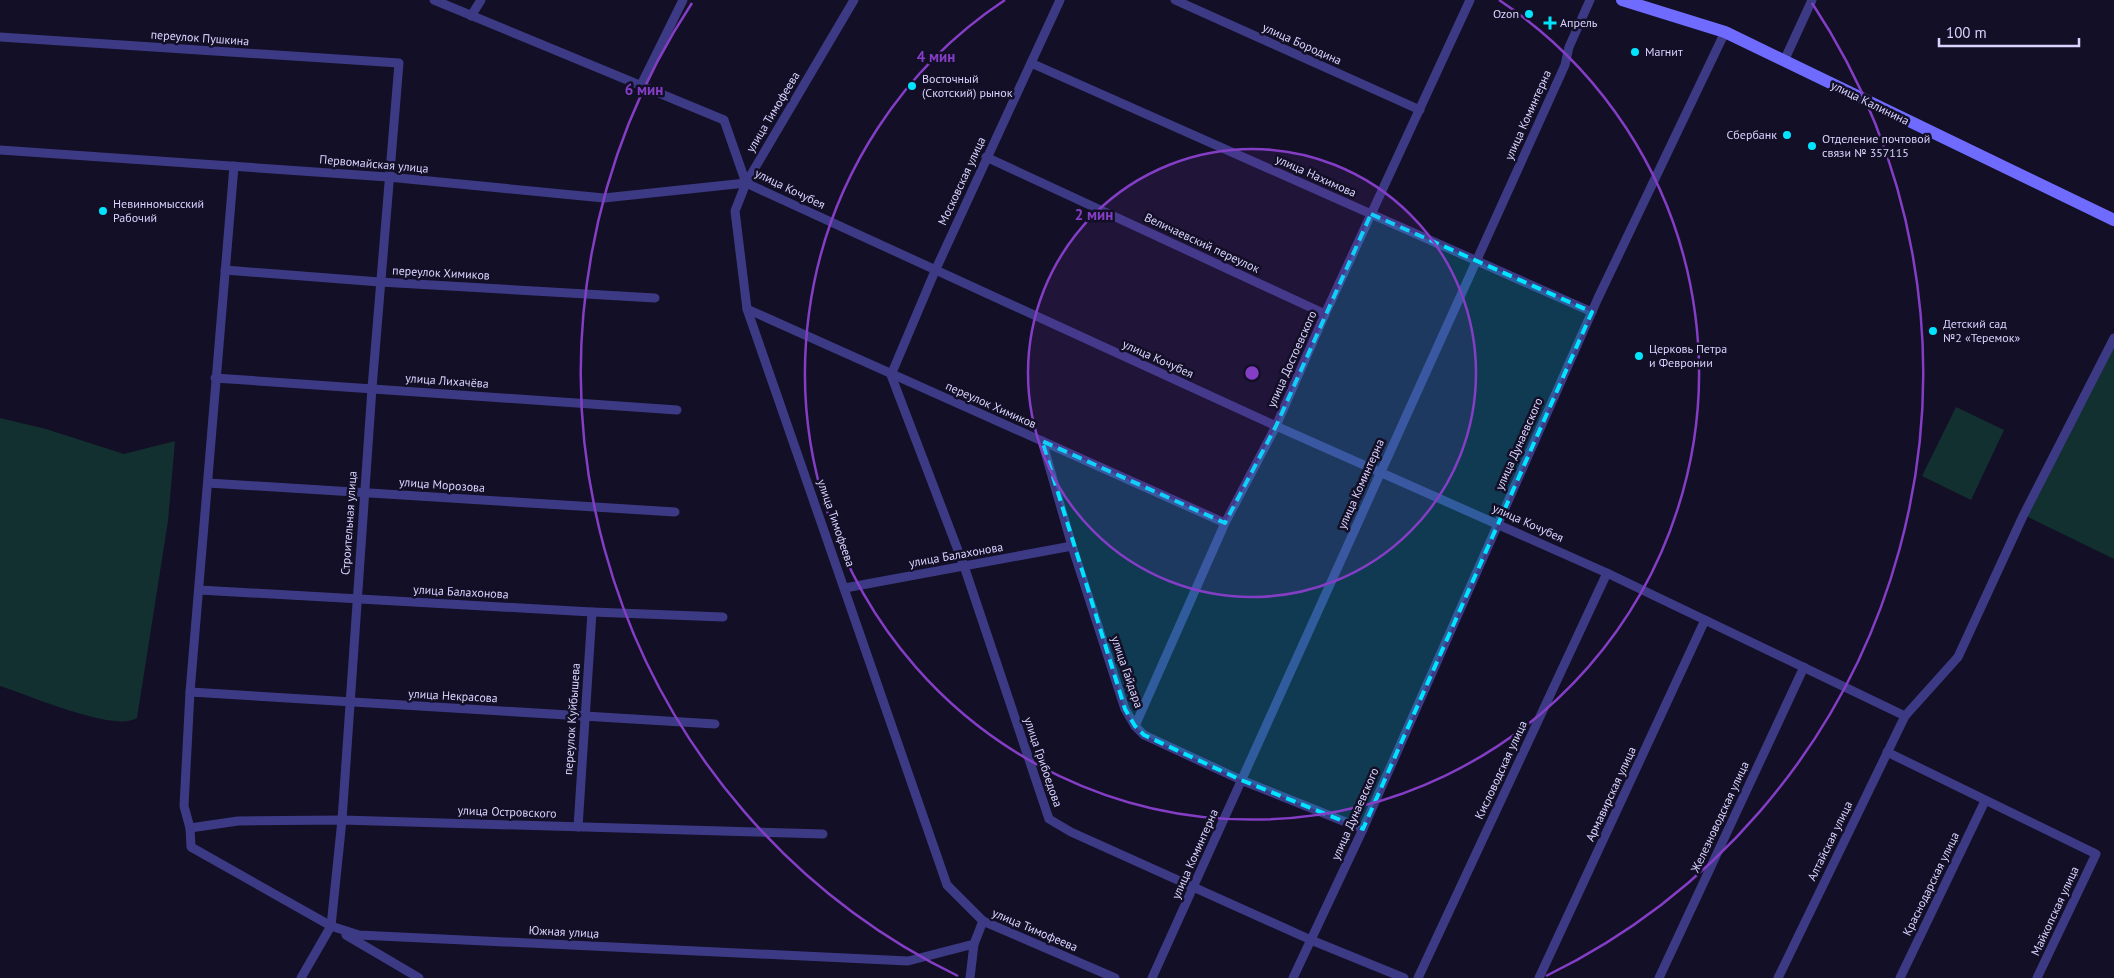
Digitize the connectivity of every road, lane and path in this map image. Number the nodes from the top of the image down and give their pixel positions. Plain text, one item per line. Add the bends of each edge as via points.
1 (434, 0) edge
2 (481, 0) edge
3 (683, 0) edge
4 (854, 0) edge
5 (1060, 0) edge
6 (1175, 0) edge
7 (1470, 0) edge
8 (1590, 0) edge
9 (1622, 0) edge
10 (1812, 0) edge
11 (471, 16) junction
12 (1725, 32) junction
13 (0, 37) edge
14 (1784, 61) junction
15 (399, 63) joint
16 (1031, 63) junction
17 (642, 85) junction
18 (1420, 110) junction
19 (0, 150) edge
20 (986, 157) junction
21 (234, 166) junction
22 (388, 177) junction
23 (746, 183) junction
24 (1371, 214) junction
25 (2114, 220) edge
26 (1476, 261) junction
27 (225, 270) junction
28 (934, 271) junction
29 (380, 282) junction
30 (655, 298) dead end
31 (747, 309) junction
32 (1592, 312) junction
33 (1325, 314) junction
34 (2114, 338) edge
35 (892, 375) junction
36 (215, 378) junction
37 (372, 388) junction
38 (677, 410) dead end
39 (1276, 426) junction
40 (1042, 441) junction
41 (1381, 472) junction
42 (208, 483) junction
43 (364, 492) junction
44 (675, 512) dead end
45 (1225, 523) junction
46 (1498, 523) junction
47 (1072, 546) junction
48 (964, 566) junction
49 (1607, 572) junction
50 (845, 588) junction
51 (199, 590) junction
52 (357, 599) junction
53 (592, 612) junction
54 (722, 617) dead end
55 (1706, 620) junction
56 (1804, 667) junction
57 (190, 692) junction
58 (351, 703) junction
59 (585, 716) junction
60 (1905, 716) junction
61 (715, 724) dead end
62 (1135, 726) junction
63 (1887, 752) junction
64 (1240, 780) junction
65 (1985, 801) junction
66 (342, 820) junction
67 (578, 827) junction
68 (190, 828) junction
69 (1363, 829) junction
70 (823, 834) dead end
71 (1195, 886) junction
72 (983, 921) junction
73 (331, 926) junction
74 (1311, 940) junction
75 (974, 944) junction
76 (301, 978) edge
77 (419, 978) edge
78 (970, 978) edge
79 (1115, 978) edge
80 (1152, 978) edge
81 (1293, 978) edge
82 (1404, 978) edge
83 (1418, 978) edge
84 (1539, 978) edge
85 (1659, 978) edge
86 (1778, 978) edge
87 (1900, 978) edge
88 (2037, 978) edge

1 - 11 street, улица Кочубея
2 - 11 street
3 - 17 street
4 - 23 street, улица Тимофеева
5 - 16 street, Московская улица
6 - 18 street, улица Бородина
7 - 18 street, улица Достоевского
8 - 26 street, улица Коминтерна via 1565,65
9 - 12 main road, улица Калинина
10 - 14 street
11 - 17 street, улица Кочубея
12 - 14 main road, улица Калинина
12 - 32 street, улица Дунаевского
13 - 15 street, переулок Пушкина
14 - 25 main road, улица Калинина
15 - 22 street, Строительная улица
16 - 20 street, Московская улица
16 - 24 street, улица Нахимова
17 - 23 street, улица Кочубея via 724,120
18 - 24 street, улица Достоевского
19 - 21 street, Первомайская улица
20 - 28 street, Московская улица
20 - 33 street, Величаевский переулок
21 - 22 street, Первомайская улица
21 - 27 street
22 - 23 street, Первомайская улица via 604,198
22 - 29 street, Строительная улица
23 - 28 street, улица Кочубея
23 - 31 street, улица Тимофеева via 735,211
24 - 26 street, улица Нахимова
24 - 33 street, улица Достоевского
26 - 32 street, улица Нахимова
26 - 41 street, улица Коминтерна
27 - 29 street, переулок Химиков
27 - 36 street
28 - 35 street, Московская улица
28 - 39 street, улица Кочубея
29 - 30 street, переулок Химиков
29 - 37 street, Строительная улица
31 - 35 street, переулок Химиков
31 - 50 street, улица Тимофеева
32 - 46 street, улица Дунаевского
33 - 39 street, улица Достоевского
34 - 60 street, Алтайская улица via 2015,533 1958,657
35 - 40 street, переулок Химиков
35 - 48 street, улица Грибоедова
36 - 37 street, улица Лихачёва
36 - 42 street
37 - 38 street, улица Лихачёва
37 - 43 street, Строительная улица
39 - 41 street, улица Кочубея
39 - 45 street, улица Достоевского
40 - 45 street, переулок Химиков
40 - 47 street, улица Гайдара
41 - 46 street, улица Кочубея
41 - 64 street, улица Коминтерна
42 - 43 street, улица Морозова
42 - 51 street
43 - 44 street, улица Морозова
43 - 52 street, Строительная улица
45 - 62 street, улица Достоевского
46 - 49 street, улица Кочубея
46 - 69 street, улица Дунаевского
47 - 48 street, улица Балахонова
47 - 62 street, улица Гайдара via 1125,709
48 - 50 street, улица Балахонова
48 - 71 street, улица Грибоедова via 1049,819 1071,832
49 - 55 street, улица Кочубея
49 - 83 street, Кисловодская улица
50 - 72 street, улица Тимофеева via 947,885
51 - 52 street, улица Балахонова
51 - 57 street
52 - 53 street, улица Балахонова
52 - 58 street, Строительная улица
53 - 54 street, улица Балахонова
53 - 59 street, переулок Куйбышева
55 - 56 street, улица Кочубея
55 - 84 street, Армавирская улица
56 - 60 street, улица Кочубея
56 - 85 street, Железноводская улица
57 - 58 street, улица Некрасова
57 - 68 street via 184,806
58 - 59 street, улица Некрасова
58 - 66 street, Строительная улица
59 - 61 street, улица Некрасова
59 - 67 street, переулок Куйбышева
60 - 63 street, Алтайская улица
62 - 64 street, улица Гайдара via 1144,735
63 - 65 street
63 - 86 street, Алтайская улица
64 - 69 street, улица Гайдара
64 - 71 street, улица Коминтерна
65 - 87 street, Краснодарская улица
65 - 88 street, Майкопская улица via 2096,854
66 - 67 street, улица Островского
66 - 68 street, улица Островского via 238,822
66 - 73 street, Строительная улица
67 - 70 street, улица Островского
68 - 73 street, Южная улица via 191,847
69 - 74 street, улица Дунаевского
71 - 74 street, улица Грибоедова
71 - 80 street, улица Коминтерна
72 - 75 street
72 - 79 street, улица Тимофеева
73 - 75 street, Южная улица via 359,935 908,961
73 - 76 street, Строительная улица
73 - 77 street
74 - 81 street, улица Дунаевского
74 - 82 street, улица Грибоедова
75 - 78 street

